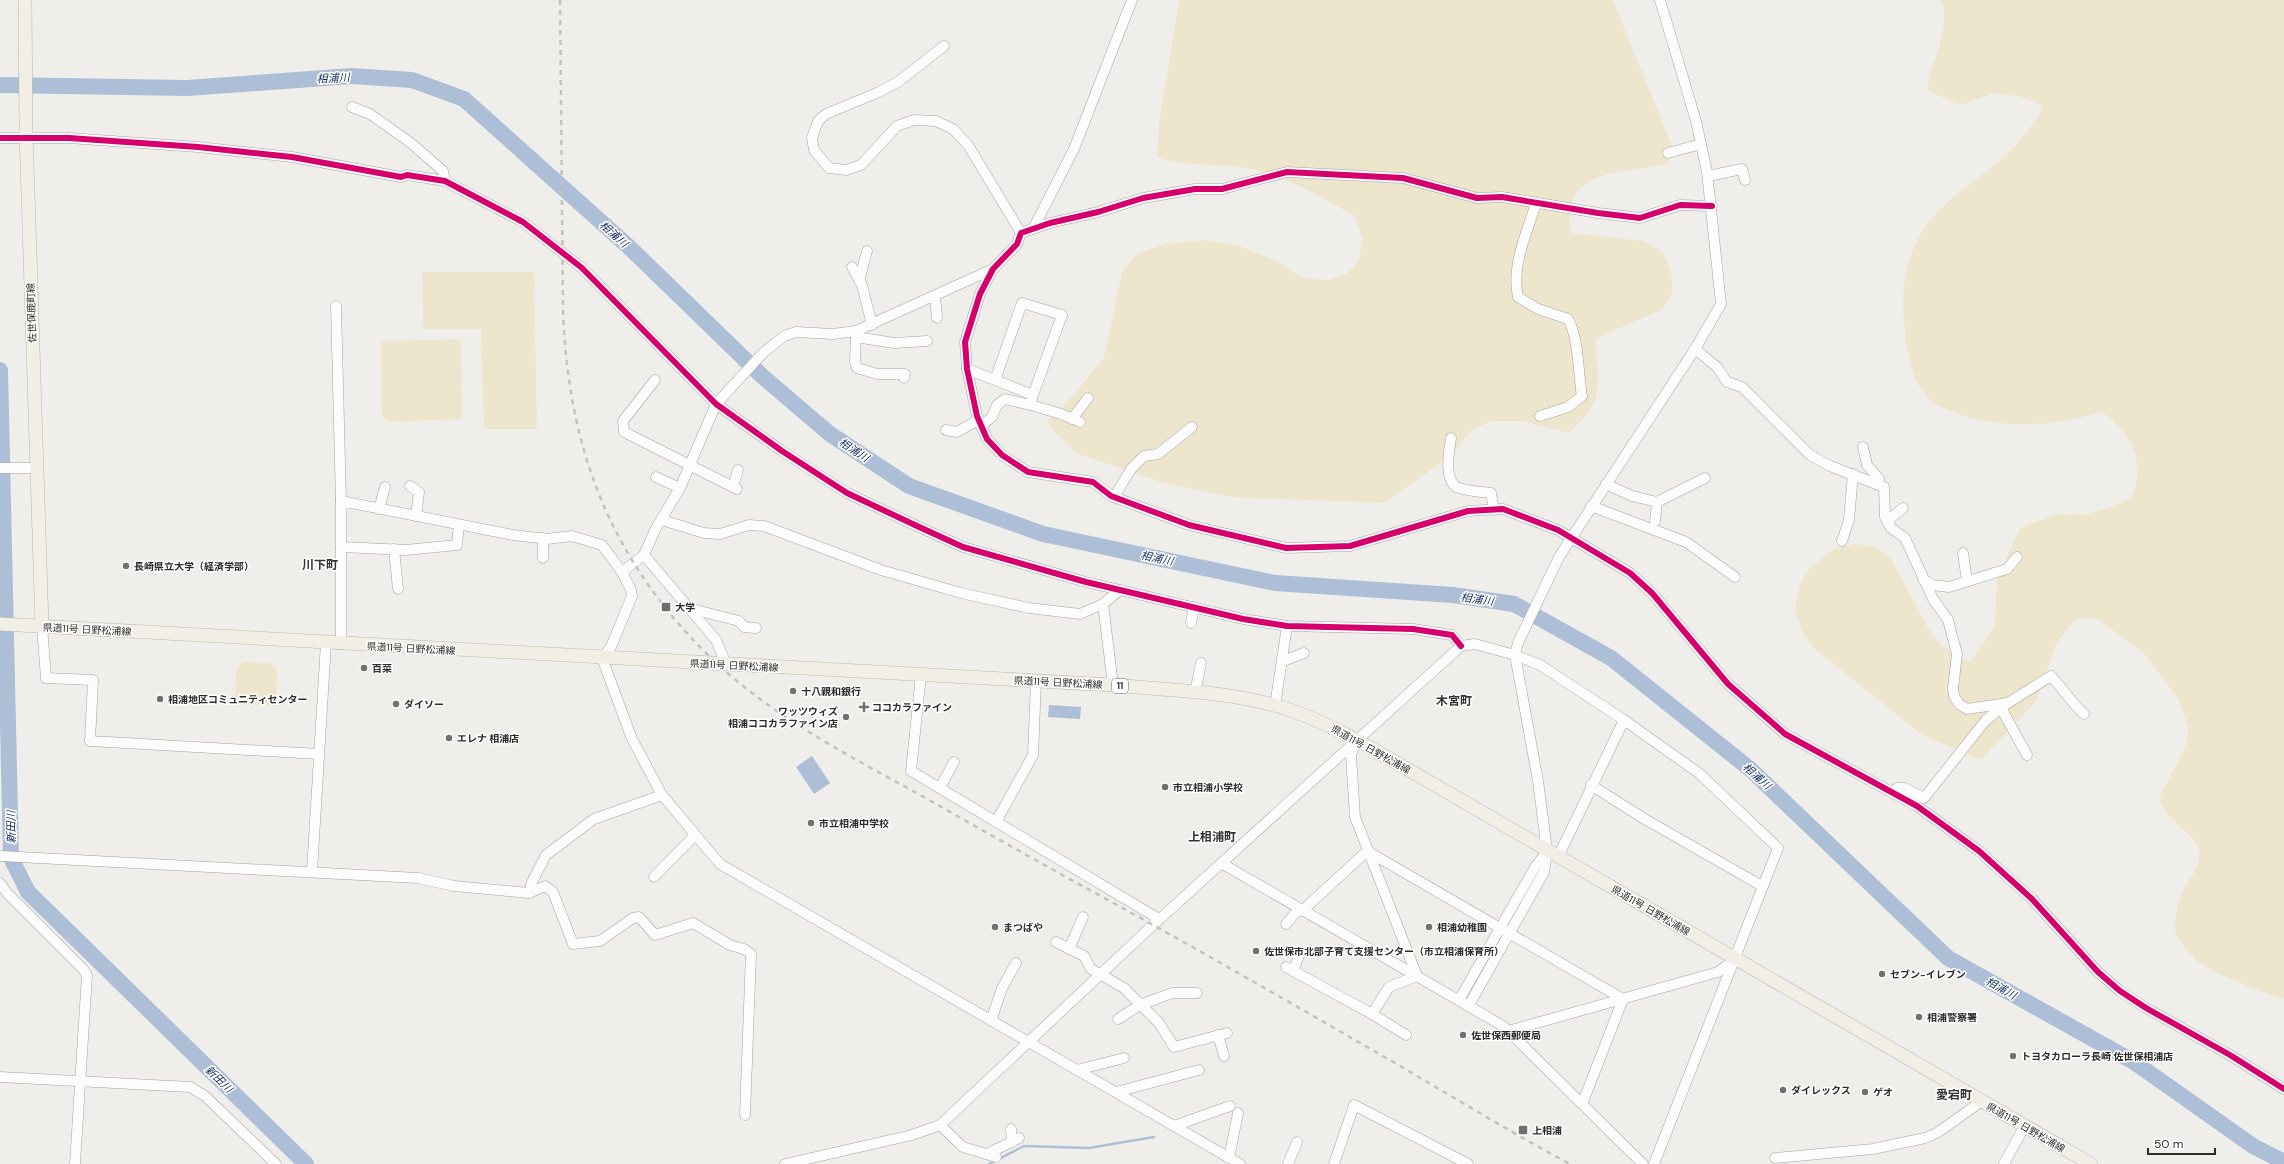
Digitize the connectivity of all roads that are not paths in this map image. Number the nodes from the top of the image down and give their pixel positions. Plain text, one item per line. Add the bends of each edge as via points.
1 (25, 0) edge
2 (1132, 0) edge
3 (1660, 0) edge
4 (944, 46) dead end
5 (352, 107) dead end
6 (26, 135) junction
7 (0, 138) edge
8 (1701, 144) junction
9 (1668, 153) dead end
10 (1708, 176) junction
11 (445, 180) junction
12 (1745, 180) dead end
13 (1536, 203) junction
14 (1712, 206) junction
15 (1033, 229) junction
16 (1022, 233) junction
17 (867, 251) dead end
18 (852, 267) dead end
19 (993, 269) junction
20 (859, 281) junction
21 (935, 296) junction
22 (336, 306) dead end
23 (937, 318) dead end
24 (872, 325) junction
25 (856, 334) junction
26 (927, 341) dead end
27 (1695, 349) junction
28 (966, 369) junction
29 (904, 378) dead end
30 (655, 380) dead end
31 (995, 380) junction
32 (1033, 395) junction
33 (1088, 398) dead end
34 (718, 402) junction
35 (1030, 405) junction
36 (1540, 416) dead end
37 (980, 423) junction
38 (1192, 427) dead end
39 (946, 430) dead end
40 (1451, 438) dead end
41 (1863, 447) dead end
42 (689, 465) junction
43 (0, 468) edge
44 (33, 468) junction
45 (738, 470) dead end
46 (1853, 474) junction
47 (656, 477) dead end
48 (1705, 478) dead end
49 (1876, 483) junction
50 (1606, 484) junction
51 (410, 486) dead end
52 (385, 487) dead end
53 (680, 488) junction
54 (1114, 497) junction
55 (340, 501) junction
56 (1657, 502) junction
57 (1591, 506) junction
58 (1903, 508) dead end
59 (380, 509) junction
60 (1494, 510) junction
61 (416, 516) junction
62 (662, 520) junction
63 (1655, 521) dead end
64 (1887, 521) junction
65 (459, 525) junction
66 (543, 538) junction
67 (1570, 538) junction
68 (1842, 541) dead end
69 (341, 547) junction
70 (394, 548) junction
71 (1963, 553) dead end
72 (644, 554) junction
73 (2017, 557) dead end
74 (543, 558) dead end
75 (622, 572) junction
76 (1734, 577) dead end
77 (1923, 578) junction
78 (1967, 581) junction
79 (398, 589) dead end
80 (1120, 590) junction
81 (1103, 604) junction
82 (688, 608) junction
83 (1194, 608) junction
84 (1190, 623) dead end
85 (0, 624) edge
86 (42, 626) junction
87 (1287, 626) junction
88 (756, 628) dead end
89 (326, 643) junction
90 (341, 644) junction
91 (1461, 646) junction
92 (1304, 653) dead end
93 (1516, 655) junction
94 (602, 658) junction
95 (1283, 661) junction
96 (726, 664) junction
97 (1201, 664) dead end
98 (921, 675) junction
99 (1036, 681) junction
100 (1113, 685) junction
101 (1195, 693) junction
102 (1275, 706) junction
103 (2005, 706) junction
104 (2084, 714) dead end
105 (1624, 720) junction
106 (1357, 740) junction
107 (319, 754) junction
108 (2027, 755) dead end
109 (954, 762) dead end
110 (1591, 785) junction
111 (940, 788) junction
112 (1893, 793) junction
113 (662, 795) junction
114 (996, 822) junction
115 (695, 834) junction
116 (1367, 852) junction
117 (1552, 854) junction
118 (0, 856) edge
119 (1221, 863) junction
120 (312, 871) junction
121 (654, 877) dead end
122 (0, 883) edge
123 (1762, 886) junction
124 (529, 892) junction
125 (1301, 910) junction
126 (1083, 917) dead end
127 (1159, 919) junction
128 (1286, 924) dead end
129 (1505, 930) junction
130 (1056, 942) dead end
131 (1069, 949) junction
132 (1299, 956) dead end
133 (1736, 959) junction
134 (1016, 963) dead end
135 (1101, 974) junction
136 (1417, 976) junction
137 (1195, 995) dead end
138 (1623, 999) junction
139 (1459, 1000) junction
140 (1140, 1005) junction
141 (1469, 1005) junction
142 (1372, 1014) junction
143 (1118, 1019) dead end
144 (991, 1021) junction
145 (1508, 1031) junction
146 (1406, 1035) dead end
147 (1028, 1042) junction
148 (1224, 1056) dead end
149 (1124, 1058) dead end
150 (1077, 1070) junction
151 (1199, 1070) dead end
152 (0, 1077) edge
153 (80, 1081) junction
154 (2284, 1088) edge
155 (1116, 1092) junction
156 (1982, 1101) junction
157 (1583, 1102) junction
158 (745, 1115) dead end
159 (940, 1125) junction
160 (1174, 1126) junction
161 (2024, 1127) junction
162 (1011, 1129) dead end
163 (1297, 1142) dead end
164 (1229, 1158) junction
165 (1775, 1158) dead end
166 (74, 1164) edge
167 (276, 1164) edge
168 (785, 1164) edge
169 (1240, 1164) edge
170 (1288, 1164) edge
171 (1334, 1164) edge
172 (1468, 1164) edge
173 (1643, 1164) edge
174 (1654, 1164) edge
175 (2004, 1164) edge
176 (2091, 1164) edge

1 - 6 main road, 佐世保鹿町線
2 - 15 street via 1074,149
3 - 8 street
4 - 16 street via 892,85 826,114 818,121 812,138 814,150 829,168 846,170 861,165 897,126 914,120 936,122 953,129 968,145
5 - 11 street via 370,114 411,143 443,171
6 - 7 street
6 - 11 street via 198,147 292,157 402,177 407,175
6 - 44 main road, 佐世保鹿町線
8 - 9 street
8 - 10 street
10 - 12 street via 1742,169
10 - 14 street
11 - 34 street via 523,222 582,268
13 - 14 street via 1640,218 1680,205
13 - 15 street via 1502,197 1477,198 1403,178 1287,172 1222,189 1195,189 1143,198
13 - 36 street via 1516,267 1518,297 1538,309 1568,319 1574,329 1582,396 1568,407
14 - 27 street via 1720,304
15 - 16 street
16 - 19 street via 1017,244
17 - 20 street
18 - 20 street
19 - 21 street
19 - 28 street via 970,321 965,342
20 - 24 street
21 - 23 street
21 - 24 street
22 - 55 street
24 - 25 street
25 - 26 street via 894,343
25 - 29 street via 857,368 877,374 905,374
25 - 34 street via 796,332 784,336 764,352
27 - 46 street via 1717,367 1727,382 1742,387 1810,455
27 - 50 street
28 - 31 street
28 - 37 street
30 - 42 street via 624,421 624,432
31 - 32 street
31 - 32 street via 1022,303 1062,315
32 - 35 street
33 - 35 street via 1076,420
34 - 42 street
34 - 80 street via 825,479 877,509 964,547
35 - 37 street via 1005,399 998,405 992,417
37 - 39 street via 959,436
37 - 54 street via 987,439 1002,455 1028,472 1094,482
38 - 54 street via 1158,454 1144,456 1132,469
40 - 60 street via 1447,462 1453,483 1458,488 1491,493
41 - 49 street via 1867,465 1879,479
42 - 45 street via 735,488
42 - 53 street
43 - 44 street
44 - 86 main road, 佐世保鹿町線
46 - 49 street
46 - 68 street via 1849,520
47 - 53 street
48 - 56 street
49 - 64 street via 1884,487
50 - 56 street via 1632,496
50 - 57 street
51 - 61 street via 419,492
52 - 59 street
53 - 62 street
54 - 60 street via 1189,526 1286,548 1350,546 1468,511
55 - 59 street
55 - 69 street
56 - 63 street
57 - 67 street
57 - 76 street via 1686,542
58 - 64 street
59 - 61 street
60 - 67 street via 1503,509 1532,519
61 - 65 street
62 - 72 street
62 - 81 street via 720,534 749,525 764,526 881,570 961,593 1029,608 1080,614
64 - 77 street via 1891,528 1905,538
65 - 66 street
65 - 70 street via 457,545 406,550
66 - 74 street
66 - 75 street via 572,536 602,545
67 - 93 street via 1558,557 1518,643
67 - 112 street via 1630,572 1652,593 1728,684 1764,718 1785,734
69 - 70 street
69 - 90 street
70 - 79 street
71 - 78 street
72 - 75 street
72 - 82 street
73 - 78 street via 2007,569
75 - 94 street via 632,596 610,647
77 - 78 street via 1940,587
77 - 103 street via 1933,599 1948,620 1957,654 1953,688 1959,704 1967,709
80 - 81 street
80 - 83 street
81 - 100 street
82 - 88 street via 739,621 744,627
82 - 96 street via 716,640
83 - 84 street
83 - 87 street
85 - 86 main road, 県道11号 日野松浦線 / 11
86 - 89 main road, 県道11号 日野松浦線 / 11
86 - 107 street via 46,678 93,680 90,741
87 - 91 street via 1413,629 1452,635
87 - 95 street
89 - 90 main road, 県道11号 日野松浦線 / 11
89 - 107 street
90 - 94 main road, 県道11号 日野松浦線 / 11
91 - 93 street via 1475,644
91 - 106 street
92 - 95 street
93 - 105 street via 1540,665
93 - 117 street
94 - 96 main road, 県道11号 日野松浦線 / 11
94 - 113 street via 629,733
95 - 102 street
96 - 98 main road, 県道11号 日野松浦線 / 11
97 - 101 street
98 - 99 main road, 県道11号 日野松浦線 / 11
98 - 111 street via 911,771
99 - 100 main road, 県道11号 日野松浦線 / 11
99 - 114 street via 1033,755
100 - 101 main road, 県道11号 日野松浦線 / 11
101 - 102 main road, 県道11号 日野松浦線 / 11 via 1215,694
102 - 106 main road, 県道11号 日野松浦線 / 11 via 1326,724
103 - 104 street via 2052,676 2072,703
103 - 108 street
103 - 112 street via 1986,720 1924,798 1905,788 1897,788
105 - 110 street
105 - 123 street via 1700,774 1778,848
106 - 116 street via 1351,755 1355,817
106 - 117 main road, 県道11号 日野松浦線 / 11
106 - 119 street
107 - 120 street
109 - 111 street
110 - 117 street
110 - 123 street
111 - 114 street
112 - 154 street via 1917,806 1979,851 2032,899 2098,972 2120,991
113 - 115 street
113 - 124 street via 594,819 546,855
114 - 127 street
115 - 121 street
115 - 144 street via 720,864
116 - 125 street
116 - 129 street
116 - 136 street
117 - 129 street via 1544,872
117 - 133 main road, 県道11号 日野松浦線 / 11
118 - 120 street
119 - 125 street
119 - 127 street
120 - 124 street via 418,878 454,886
122 - 153 street via 87,975
123 - 133 street
124 - 158 street via 545,886 553,892 573,944 600,941 633,918 639,917 655,935 693,923 730,945 752,954
125 - 128 street
125 - 136 street
126 - 131 street
127 - 135 street
129 - 138 street
129 - 139 street
129 - 141 street
130 - 131 street
131 - 135 street via 1084,956 1091,969
132 - 142 street via 1289,969
133 - 138 street via 1718,972
133 - 156 main road, 県道11号 日野松浦線 / 11
133 - 174 street
134 - 144 street via 1002,988
135 - 140 street via 1124,988
135 - 147 street
136 - 139 street
136 - 142 street via 1389,987
137 - 140 street via 1172,993
138 - 145 street
138 - 157 street
139 - 141 street
140 - 143 street
140 - 148 street via 1159,1023 1174,1047 1223,1034
141 - 145 street
142 - 146 street
144 - 147 street
145 - 157 street
147 - 150 street
147 - 159 street
149 - 150 street
150 - 155 street
151 - 155 street
152 - 153 street
153 - 166 street
153 - 167 street via 190,1087 205,1096
155 - 160 street
156 - 161 main road, 県道11号 日野松浦線 / 11
156 - 165 street via 1937,1133 1925,1138 1873,1149
157 - 173 street
159 - 162 street via 963,1146 992,1155 1016,1140
159 - 168 street via 912,1135
160 - 164 street
160 - 164 street via 1234,1110
161 - 175 street
161 - 176 main road, 県道11号 日野松浦線 / 11
163 - 170 street
164 - 169 street
171 - 172 street via 1354,1105

